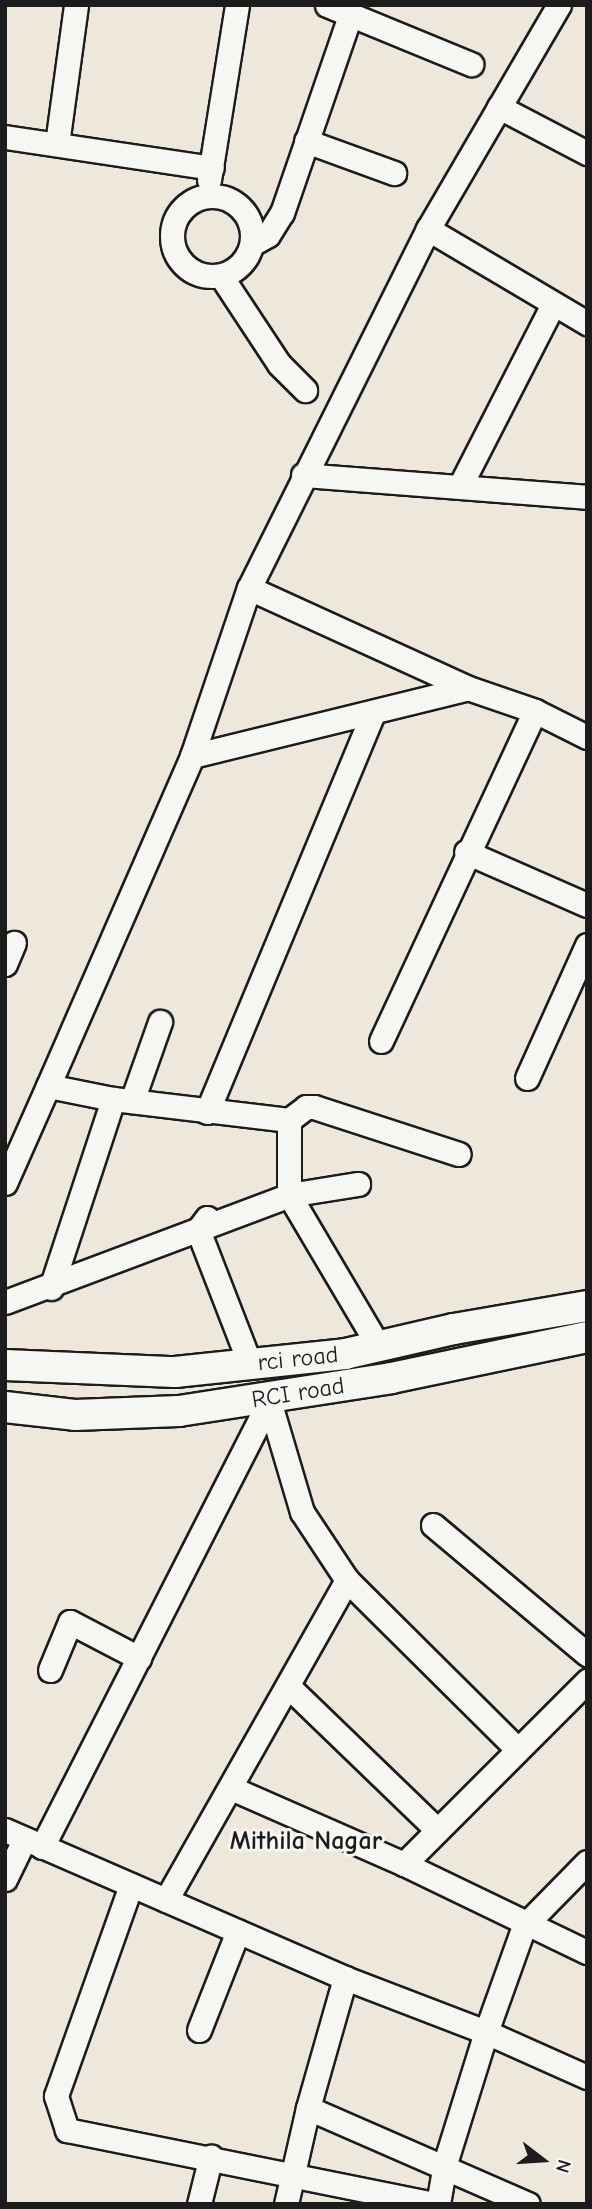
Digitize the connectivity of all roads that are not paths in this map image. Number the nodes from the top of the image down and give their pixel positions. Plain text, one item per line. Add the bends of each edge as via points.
1 (76, 5) edge
2 (237, 5) edge
3 (327, 5) edge
4 (559, 5) edge
5 (349, 15) junction
6 (471, 64) dead end
7 (499, 107) junction
8 (5, 137) edge
9 (306, 141) junction
10 (57, 144) junction
11 (587, 153) edge
12 (212, 168) junction
13 (394, 173) dead end
14 (204, 197) junction
15 (428, 229) junction
16 (252, 244) junction
17 (220, 276) junction
18 (553, 304) junction
19 (587, 323) edge
20 (305, 390) dead end
21 (303, 475) junction
22 (460, 486) junction
23 (587, 497) edge
24 (249, 588) junction
25 (468, 688) junction
26 (535, 711) junction
27 (373, 714) junction
28 (587, 737) edge
29 (192, 756) junction
30 (466, 852) junction
31 (587, 905) edge
32 (587, 945) edge
33 (160, 1022) dead end
34 (381, 1041) dead end
35 (527, 1079) dead end
36 (48, 1086) junction
37 (123, 1100) junction
38 (207, 1112) junction
39 (289, 1120) junction
40 (459, 1154) dead end
41 (5, 1182) edge
42 (358, 1184) dead end
43 (289, 1195) junction
44 (203, 1224) junction
45 (51, 1288) junction
46 (5, 1303) edge
47 (587, 1306) edge
48 (587, 1337) edge
49 (379, 1347) junction
50 (250, 1364) junction
51 (5, 1365) edge
52 (270, 1401) junction
53 (5, 1406) edge
54 (433, 1525) dead end
55 (347, 1580) junction
56 (587, 1654) edge
57 (139, 1658) junction
58 (50, 1670) dead end
59 (587, 1681) edge
60 (288, 1686) junction
61 (517, 1749) junction
62 (231, 1788) junction
63 (438, 1830) junction
64 (24, 1839) edge
65 (587, 1862) edge
66 (404, 1864) junction
67 (5, 1879) edge
68 (131, 1885) junction
69 (166, 1900) junction
70 (524, 1926) junction
71 (238, 1931) junction
72 (587, 1952) edge
73 (345, 1978) junction
74 (199, 2030) dead end
75 (486, 2032) junction
76 (587, 2077) edge
77 (308, 2108) junction
78 (211, 2156) junction
79 (445, 2164) junction
80 (293, 2173) junction
81 (357, 2196) edge
82 (199, 2204) edge
83 (286, 2204) edge
84 (436, 2204) edge
85 (528, 2204) edge

1 - 10 street
2 - 12 street
3 - 5 street
4 - 7 street
5 - 6 street
5 - 9 street
7 - 11 street
7 - 15 street
8 - 10 street
9 - 13 street
9 - 16 street via 276,225
10 - 12 street
12 - 14 street
14 - 16 street via 218,196 241,208 249,218
14 - 17 street via 180,211 172,237 174,251 193,272
15 - 18 street
15 - 21 street
16 - 17 street via 240,266
17 - 20 street via 279,364
18 - 19 street
18 - 22 street
21 - 22 street
21 - 24 street
22 - 23 street
24 - 25 street
24 - 29 street
25 - 26 street
25 - 27 street
26 - 28 street
26 - 30 street
27 - 29 street
27 - 38 street
29 - 36 street
30 - 31 street
30 - 34 street
32 - 35 street
33 - 37 street
36 - 37 street
36 - 41 street
37 - 38 street
37 - 45 street
38 - 39 street
39 - 40 street via 306,1107 314,1107
39 - 43 street
42 - 43 street
43 - 44 street
43 - 49 street
44 - 45 street
44 - 50 street
45 - 46 street
47 - 49 main road, rci road
48 - 52 main road, RCI road
49 - 50 main road, rci road
50 - 51 main road, rci road via 175,1373
52 - 53 main road, RCI road via 75,1415
52 - 55 street via 303,1511
52 - 57 street
54 - 56 street
55 - 60 street
55 - 61 street
57 - 58 street via 70,1622
57 - 64 street
59 - 61 street
60 - 62 street
60 - 63 street
61 - 63 street
62 - 66 street
62 - 69 street
63 - 66 street
64 - 67 street
64 - 68 street
65 - 70 street
66 - 70 street
68 - 69 street
68 - 78 street via 56,2096 67,2130
69 - 71 street
70 - 72 street
70 - 75 street
71 - 73 street
71 - 74 street
73 - 75 street
73 - 77 street
75 - 76 street
75 - 79 street
77 - 79 street
77 - 80 street
78 - 80 street
78 - 82 street
79 - 84 street
79 - 85 street
80 - 81 street
80 - 83 street
81 - 84 street

